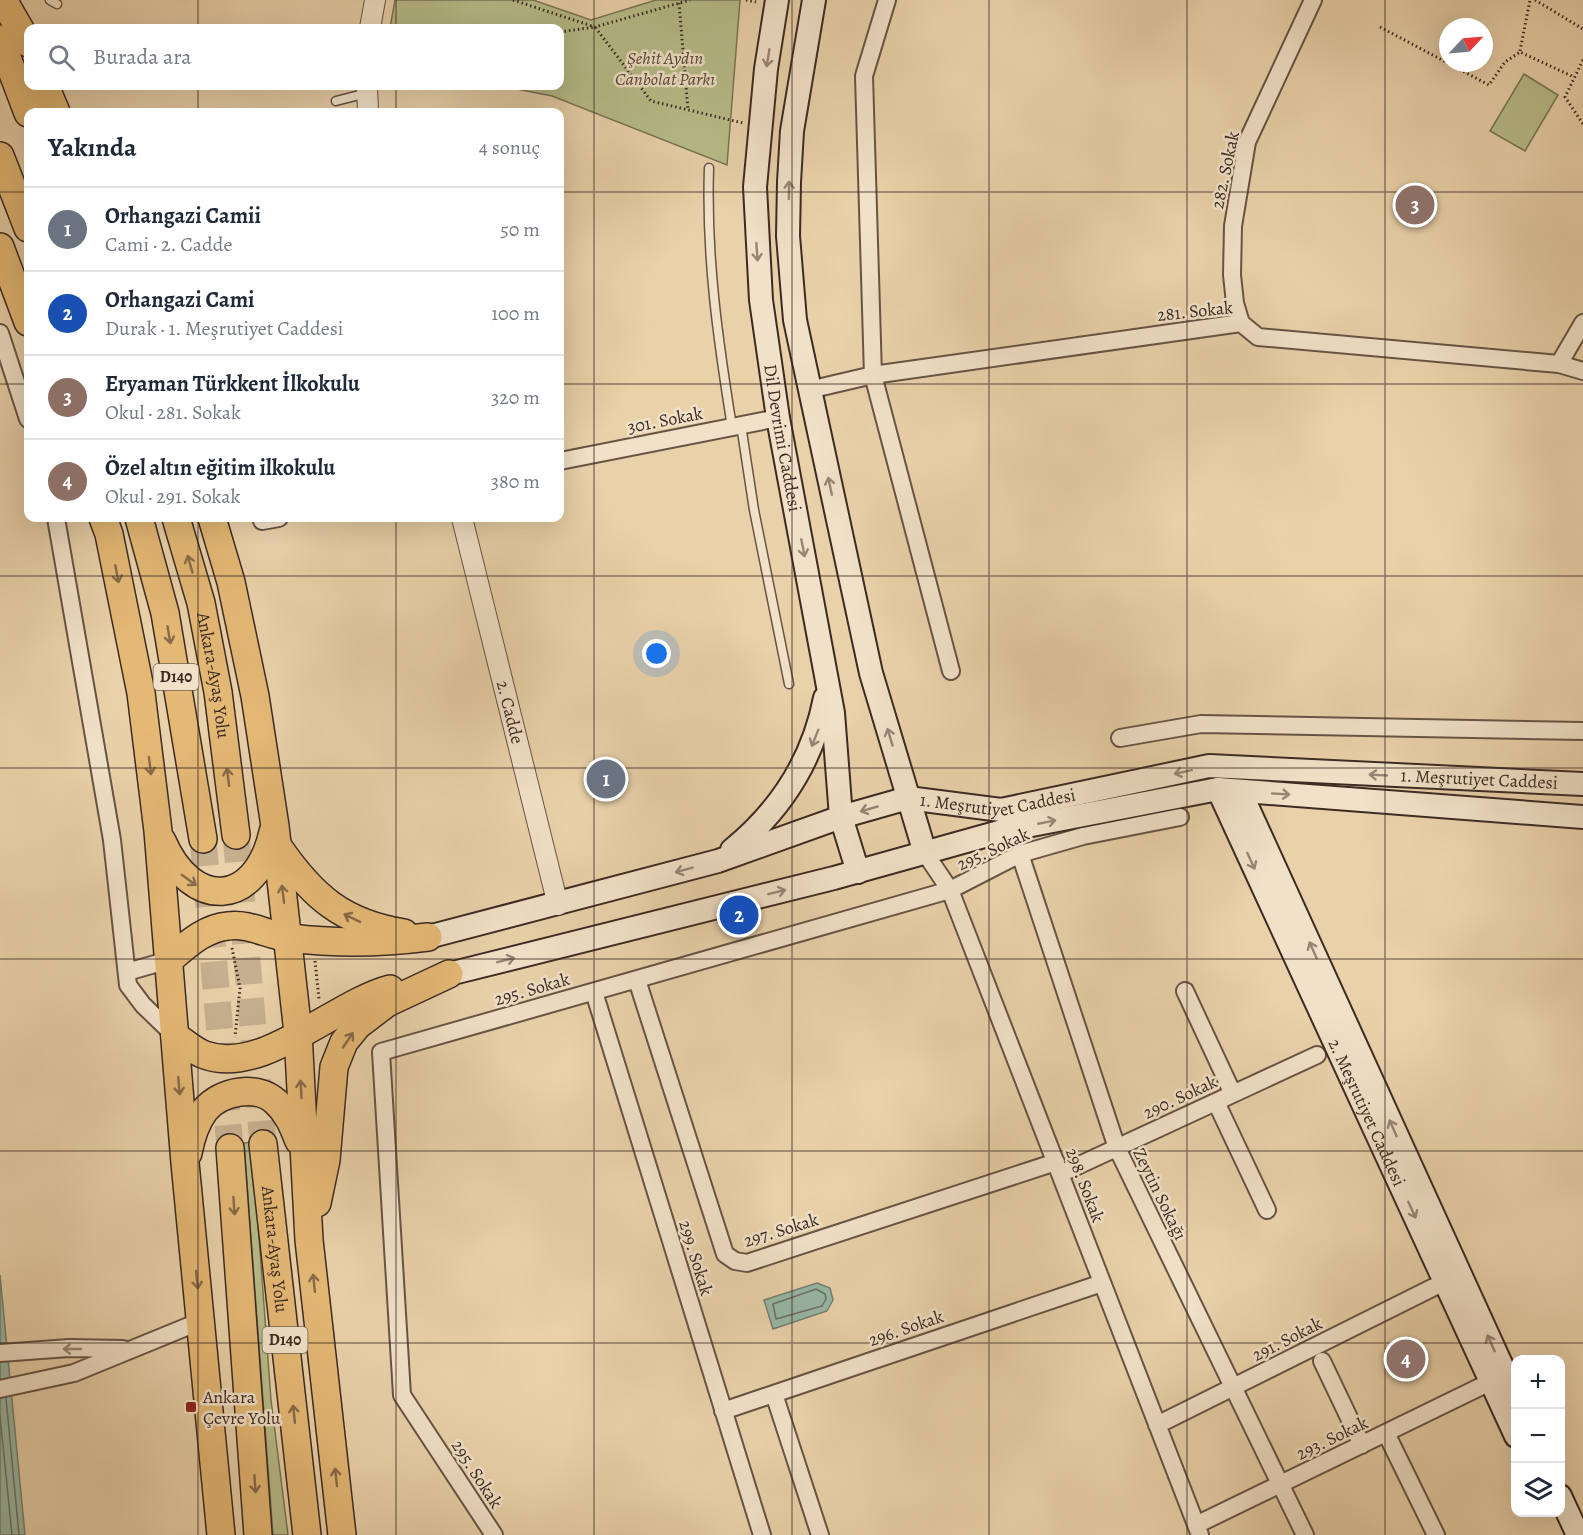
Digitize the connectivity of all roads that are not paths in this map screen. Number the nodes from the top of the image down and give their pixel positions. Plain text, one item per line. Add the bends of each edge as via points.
1 (3, 0) edge
2 (375, 0) edge
3 (777, 0) edge
4 (814, 0) edge
5 (886, 0) edge
6 (1313, 0) edge
7 (371, 24) edge
8 (24, 35) edge
9 (0, 39) edge
10 (47, 90) edge
11 (364, 90) edge
12 (367, 90) edge
13 (336, 101) dead end
14 (26, 108) edge
15 (54, 108) edge
16 (368, 108) edge
17 (0, 156) edge
18 (709, 168) dead end
19 (24, 218) edge
20 (0, 248) edge
21 (24, 311) edge
22 (1241, 323) junction
23 (1583, 323) edge
24 (0, 333) edge
25 (1559, 364) junction
26 (1583, 371) edge
27 (873, 375) junction
28 (809, 390) junction
29 (24, 406) edge
30 (778, 418) junction
31 (737, 426) junction
32 (564, 460) edge
33 (57, 522) edge
34 (104, 522) edge
35 (140, 522) edge
36 (177, 522) edge
37 (213, 522) edge
38 (463, 522) edge
39 (951, 671) dead end
40 (828, 682) junction
41 (789, 684) dead end
42 (1583, 731) edge
43 (1120, 738) dead end
44 (1583, 784) edge
45 (1229, 790) junction
46 (908, 798) junction
47 (841, 817) junction
48 (1180, 817) dead end
49 (1583, 817) edge
50 (158, 831) junction
51 (236, 835) tunnel mouth
52 (276, 836) junction
53 (203, 839) tunnel mouth
54 (925, 853) junction
55 (1020, 854) junction
56 (718, 861) junction
57 (858, 872) junction
58 (950, 890) junction
59 (558, 905) junction
60 (428, 937) junction
61 (300, 939) junction
62 (169, 960) junction
63 (127, 972) junction
64 (449, 974) junction
65 (637, 980) junction
66 (1185, 991) dead end
67 (594, 992) junction
68 (310, 1027) junction
69 (175, 1036) junction
70 (1317, 1055) dead end
71 (1233, 1094) junction
72 (1216, 1102) junction
73 (263, 1144) tunnel mouth
74 (230, 1148) tunnel mouth
75 (1116, 1148) junction
76 (304, 1153) junction
77 (185, 1163) junction
78 (1058, 1168) junction
79 (1267, 1210) dead end
80 (309, 1240) junction
81 (1102, 1282) junction
82 (1434, 1287) dead end
83 (201, 1321) junction
84 (130, 1350) junction
85 (6, 1352) edge
86 (1322, 1360) dead end
87 (1484, 1385) dead end
88 (1233, 1388) junction
89 (0, 1389) edge
90 (1511, 1389) edge
91 (774, 1394) junction
92 (723, 1411) junction
93 (1157, 1425) junction
94 (1511, 1427) edge
95 (1386, 1434) junction
96 (1362, 1445) junction
97 (1280, 1485) junction
98 (1565, 1507) edge
99 (1553, 1517) edge
100 (1198, 1530) edge
101 (221, 1535) edge
102 (258, 1535) edge
103 (307, 1535) edge
104 (342, 1535) edge
105 (494, 1535) edge
106 (762, 1535) edge
107 (820, 1535) edge
108 (1305, 1535) edge
109 (1436, 1535) edge
110 (1561, 1535) edge
111 (1578, 1535) edge

1 - 8 highway
2 - 7 street
3 -> 30 main road, Dil Devrimi Caddesi via 755,187 761,300
28 -> 4 main road, Dil Devrimi Caddesi via 795,320 788,193 792,131
5 - 27 street via 864,76
6 - 22 street, 282. Sokak via 1247,142 1232,255 1235,303
9 - 14 highway
10 - 15 highway
11 - 13 lane
12 - 16 street
17 - 19 highway
18 - 31 lane via 712,292
20 - 21 highway
22 - 25 street, 281. Sokak via 1258,336
22 - 27 street, 281. Sokak
23 - 25 street
24 - 29 street
25 - 26 street, 281. Sokak
27 - 28 street, 281. Sokak
27 - 39 street
46 -> 28 main road, Dil Devrimi Caddesi via 871,673
30 - 31 street, 301. Sokak
30 -> 40 main road, Dil Devrimi Caddesi
31 - 32 street, 301. Sokak
31 - 41 lane
33 - 63 street via 112,840
34 -> 50 highway via 141,693
35 -> 53 highway, Ankara-Ayaş Yolu / D140 via 165,614
51 -> 36 highway, Ankara-Ayaş Yolu / D140 via 218,692 201,603
37 - 52 highway via 231,582 255,696
38 - 59 street, 2. Cadde
40 - 47 main road, Dil Devrimi Caddesi
40 -> 56 main road via 820,726 803,768 759,828
42 - 43 street via 1201,724
44 -> 46 main road, 1. Meşrutiyet Caddesi via 1209,766 1001,810
45 -> 49 main road, 1. Meşrutiyet Caddesi
54 -> 45 main road, 1. Meşrutiyet Caddesi via 1006,830
90 -> 45 main road, 2. Meşrutiyet Caddesi
45 -> 94 main road, 2. Meşrutiyet Caddesi
46 -> 47 main road, 1. Meşrutiyet Caddesi
46 - 54 main road, Dil Devrimi Caddesi
47 - 56 main road, 1. Meşrutiyet Caddesi
47 - 57 main road, Dil Devrimi Caddesi
48 - 55 street, 295. Sokak via 1083,836
50 -> 52 highway via 170,859 184,877 203,889 223,891 243,885 259,870
50 - 62 highway
60 -> 52 highway via 366,924 328,905 298,876
61 -> 52 highway
54 - 57 main road, 1. Meşrutiyet Caddesi
54 - 58 street, 298. Sokak
55 - 58 street, 295. Sokak
55 - 75 street, Zeytin Sokağı
56 -> 59 main road, 1. Meşrutiyet Caddesi
64 -> 57 main road, 1. Meşrutiyet Caddesi
58 - 65 street, 295. Sokak
58 - 78 street, 298. Sokak
59 - 60 main road, 1. Meşrutiyet Caddesi
60 - 61 highway via 373,944
61 - 62 highway via 227,926 197,936
61 - 68 highway
62 - 63 street
62 - 69 highway
63 - 69 street via 133,992
64 - 68 highway via 384,991
80 -> 64 highway via 326,1160 334,1067 344,1042 358,1025 387,1003
65 - 67 street, 295. Sokak
65 - 78 street, 297. Sokak via 724,1254 735,1261 747,1263
66 - 71 street
67 - 92 street, 299. Sokak
67 - 105 street, 295. Sokak via 381,1053 402,1395
68 - 69 highway via 270,1050 235,1061 205,1055
76 -> 68 highway
69 -> 77 highway
70 - 71 street, 290. Sokak
71 - 72 street, 290. Sokak
72 - 75 street, 290. Sokak
72 - 79 street
103 -> 73 highway, Ankara-Ayaş Yolu / D140
74 -> 102 highway, Ankara-Ayaş Yolu / D140
75 - 78 street, 290. Sokak
75 - 88 street, Zeytin Sokağı
76 - 77 highway via 290,1118 274,1100 247,1091 229,1094 204,1111 193,1131
76 - 80 highway
77 -> 83 highway
78 - 81 street, 298. Sokak
104 -> 80 highway
81 - 91 street, 296. Sokak
81 - 93 street, 298. Sokak
82 - 88 street, 291. Sokak
83 - 84 street
83 - 101 highway
84 -> 85 street
84 - 89 street via 74,1373
86 - 96 street
87 - 95 street, 293. Sokak
88 - 93 street, 291. Sokak
88 - 97 street, Zeytin Sokağı
91 - 92 street, 296. Sokak
91 - 107 street
92 - 106 street, 299. Sokak
93 - 100 street, 298. Sokak
95 - 96 street, 293. Sokak
95 - 109 street
96 - 97 street, 293. Sokak
97 - 100 street, 293. Sokak
97 - 108 street, Zeytin Sokağı
98 - 111 main road
99 - 110 main road

